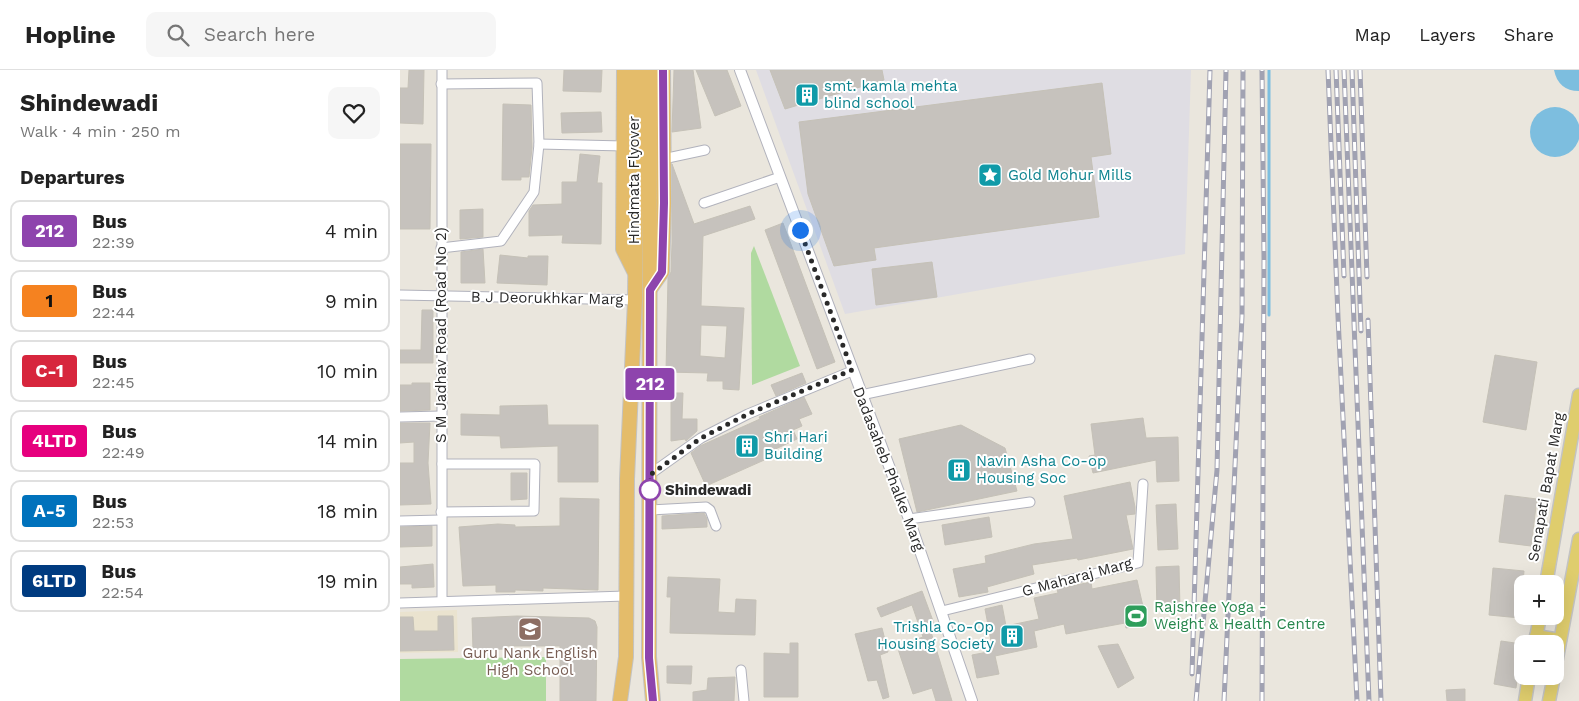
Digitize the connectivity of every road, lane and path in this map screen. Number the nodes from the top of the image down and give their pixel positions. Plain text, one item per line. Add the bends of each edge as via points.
1 (442, 70) edge
2 (624, 70) edge
3 (636, 70) edge
4 (650, 70) edge
5 (663, 70) edge
6 (740, 70) edge
7 (441, 84) junction
8 (539, 144) junction
9 (624, 146) junction
10 (705, 150) dead end
11 (663, 160) junction
12 (780, 177) junction
13 (704, 204) dead end
14 (441, 248) junction
15 (635, 274) junction
16 (650, 290) junction
17 (400, 295) edge
18 (441, 296) junction
19 (635, 300) junction
20 (1030, 359) dead end
21 (852, 370) junction
22 (861, 395) junction
23 (1579, 395) edge
24 (441, 416) junction
25 (400, 417) edge
26 (1574, 448) edge
27 (442, 464) junction
28 (650, 475) junction
29 (1143, 484) dead end
30 (1030, 502) dead end
31 (650, 510) junction
32 (441, 516) junction
33 (909, 519) junction
34 (400, 522) edge
35 (716, 526) dead end
36 (1579, 543) edge
37 (1548, 575) edge
38 (1574, 592) edge
39 (626, 596) junction
40 (442, 600) junction
41 (400, 603) edge
42 (1564, 604) edge
43 (942, 612) junction
44 (626, 657) junction
45 (649, 658) junction
46 (741, 670) dead end
47 (1528, 685) edge
48 (1552, 685) edge
49 (620, 701) edge
50 (628, 701) edge
51 (645, 701) edge
52 (653, 701) edge
53 (744, 701) edge
54 (972, 701) edge
55 (1525, 701) edge
56 (1549, 701) edge

1 - 7 street, S M Jadhav Road (Road No 2)
2 - 9 highway
3 - 15 highway, Hindmata Flyover
4 - 16 highway, Hindmata Flyover
5 - 11 highway
6 - 12 street, Dadasaheb Phalke Marg
7 - 8 street via 537,83
7 - 14 street, S M Jadhav Road (Road No 2)
8 - 9 street
8 - 14 street via 534,192 500,241
9 - 15 highway via 623,249
10 - 11 street
11 - 16 highway via 662,272
12 - 13 street
12 - 21 street, Dadasaheb Phalke Marg
14 - 18 street, S M Jadhav Road (Road No 2)
15 - 19 highway, Hindmata Flyover
16 - 28 highway, Hindmata Flyover
17 - 18 street, B J Deorukhkar Marg
18 - 19 street, B J Deorukhkar Marg
18 - 24 street, S M Jadhav Road (Road No 2)
19 - 39 highway, Hindmata Flyover via 627,478
20 - 22 street
21 - 22 street, Dadasaheb Phalke Marg
21 - 28 street via 748,414 701,438
22 - 33 street, Dadasaheb Phalke Marg
23 - 26 main road, Senapati Bapat Marg
24 - 25 street
24 - 27 street, S M Jadhav Road (Road No 2)
26 - 37 main road, Senapati Bapat Marg
27 - 32 street, S M Jadhav Road (Road No 2)
27 - 32 street via 534,464 534,511
28 - 31 highway, Hindmata Flyover
29 - 43 street, G Maharaj Marg via 1138,563
30 - 33 street
31 - 35 street via 706,507
31 - 45 highway, Hindmata Flyover
32 - 34 street
32 - 40 street, S M Jadhav Road (Road No 2)
33 - 43 street, Dadasaheb Phalke Marg
36 - 38 main road
38 - 42 main road
39 - 40 street
39 - 44 highway, Hindmata Flyover
40 - 41 street
43 - 54 street, Dadasaheb Phalke Marg
44 - 49 highway
44 - 50 highway
45 - 51 highway
45 - 52 highway
46 - 53 street
47 - 55 main road
48 - 56 main road

